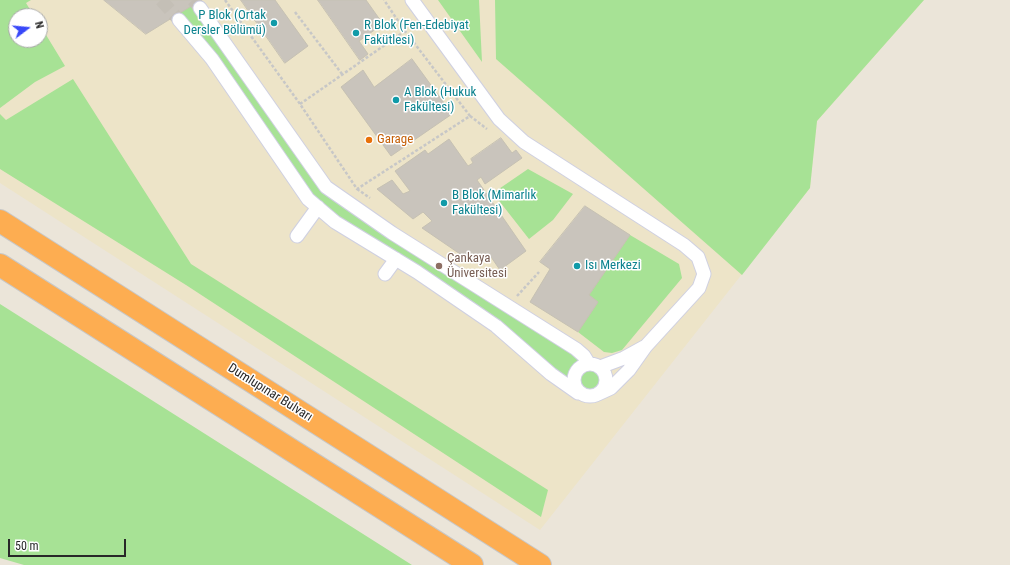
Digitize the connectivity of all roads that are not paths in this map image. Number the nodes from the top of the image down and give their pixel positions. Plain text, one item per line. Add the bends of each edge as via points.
1 (412, 0) edge
2 (200, 8) tunnel mouth
3 (179, 20) tunnel mouth
4 (318, 207) junction
5 (0, 221) edge
6 (297, 236) dead end
7 (396, 259) junction
8 (0, 265) edge
9 (385, 274) dead end
10 (646, 346) junction
11 (595, 365) junction
12 (578, 393) junction
13 (598, 394) junction
14 (472, 565) edge
15 (540, 565) edge

1 - 10 street via 499,119 524,142 684,245 698,257 704,274 698,288
2 - 11 street via 326,187 392,233 576,349
3 - 4 street via 308,199
4 - 6 street
4 - 7 street via 335,222
5 - 15 highway, Dumlupınar Bulvarı
7 - 9 street
7 - 12 street via 496,326 551,374
8 - 14 highway
10 - 11 street via 631,354
10 - 13 street via 630,370 611,388
11 - 12 street via 579,367 575,372 573,383
11 - 13 street via 604,371 606,382
12 - 13 street via 588,397

